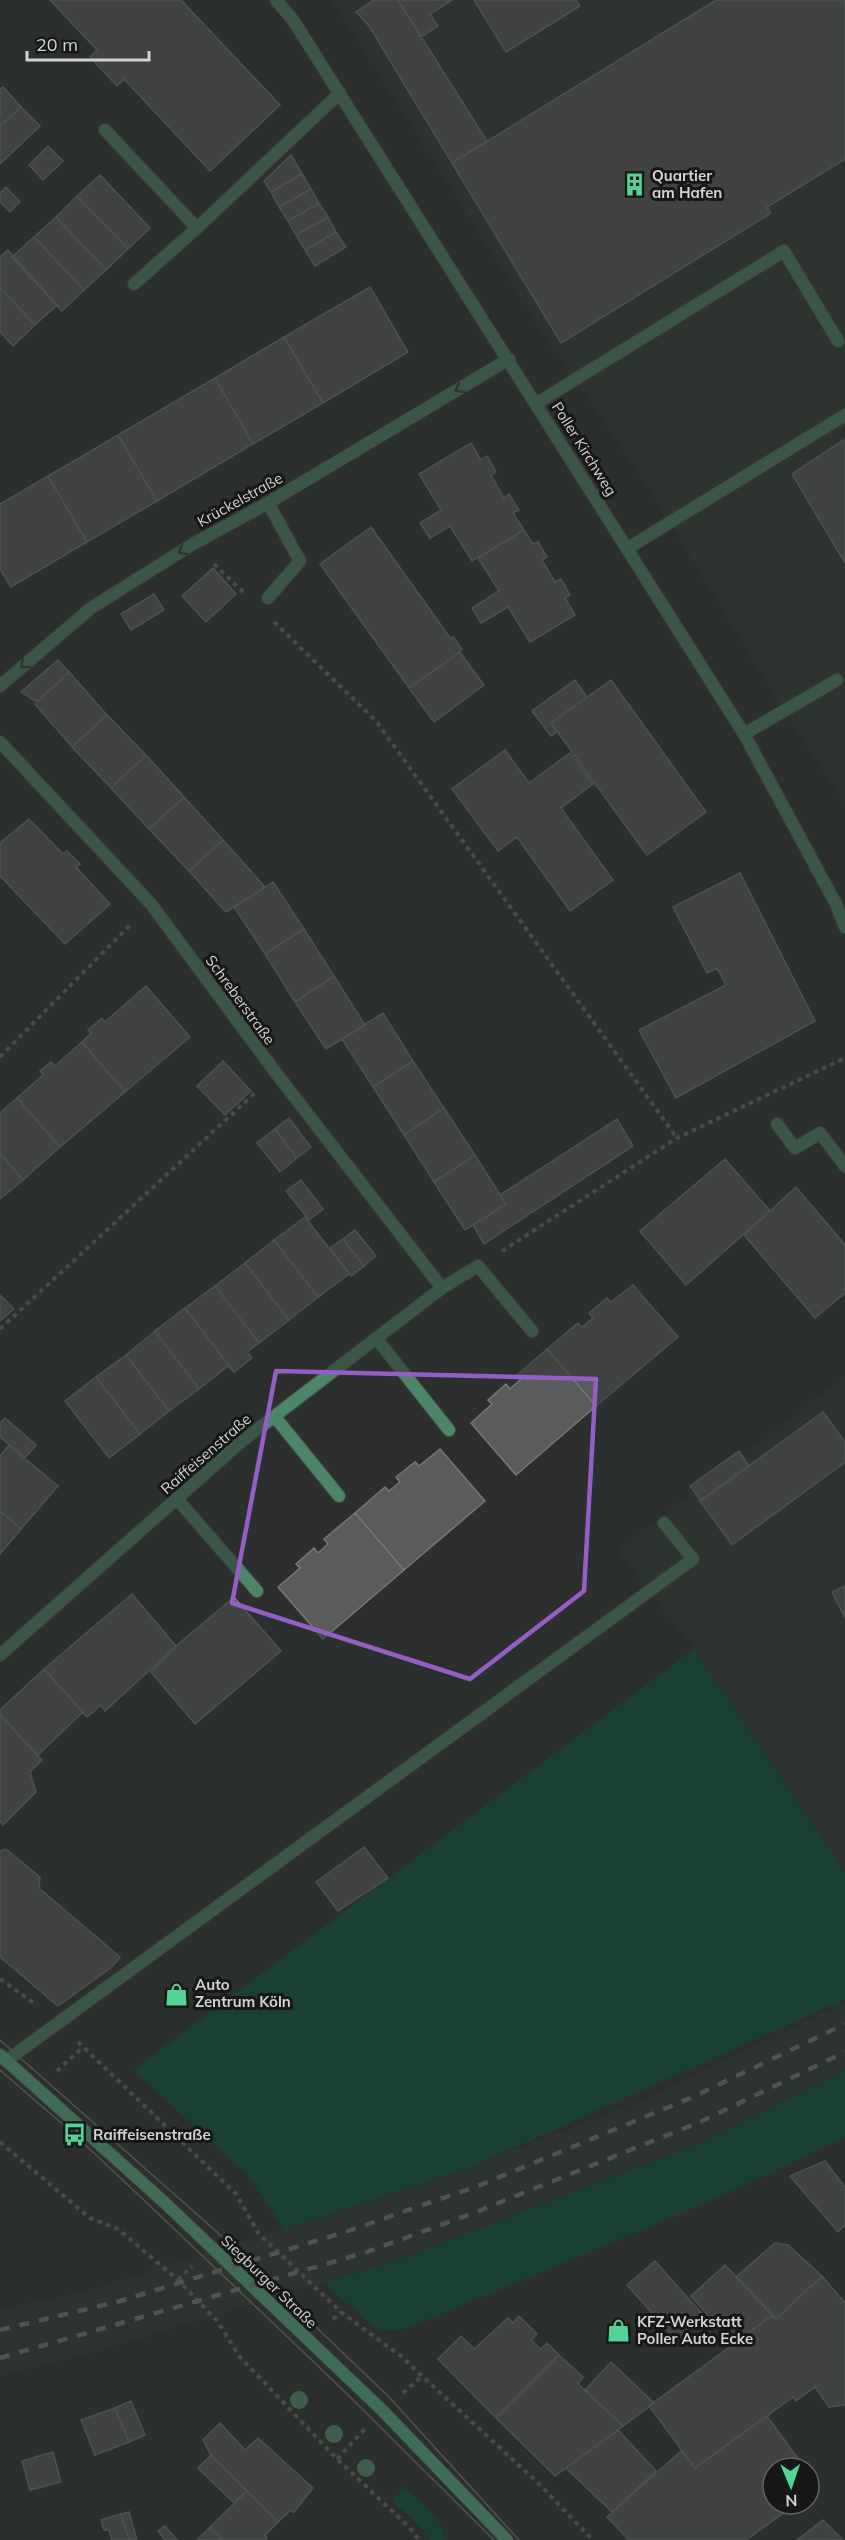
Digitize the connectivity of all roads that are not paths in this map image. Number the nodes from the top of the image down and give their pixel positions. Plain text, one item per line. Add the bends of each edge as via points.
1 (276, 0) edge
2 (340, 93) junction
3 (105, 130) dead end
4 (197, 228) junction
5 (134, 284) dead end
6 (838, 341) dead end
7 (509, 359) junction
8 (537, 403) junction
9 (845, 415) edge
10 (268, 503) junction
11 (628, 548) junction
12 (268, 598) dead end
13 (837, 680) dead end
14 (0, 686) edge
15 (744, 734) junction
16 (0, 742) edge
17 (845, 927) edge
18 (777, 1124) dead end
19 (845, 1166) edge
20 (441, 1288) junction
21 (532, 1331) dead end
22 (376, 1338) junction
23 (274, 1417) junction
24 (449, 1430) dead end
25 (339, 1496) dead end
26 (177, 1499) junction
27 (664, 1523) dead end
28 (257, 1591) dead end
29 (0, 1655) edge
30 (3, 2058) edge
31 (507, 2540) edge

1 - 2 street, Poller Kirchweg via 294,20
2 - 4 street
2 - 7 street, Poller Kirchweg
3 - 4 street
4 - 5 street
6 - 8 street via 784,251
7 - 8 street, Poller Kirchweg
7 -> 10 street, Krückelstraße
8 - 11 street, Poller Kirchweg
9 - 11 street
10 - 12 street via 300,561
10 -> 14 street, Krückelstraße via 193,544 91,608
11 - 15 street, Poller Kirchweg
13 - 15 street
15 - 17 street, Poller Kirchweg
16 - 20 street, Schreberstraße via 151,904
18 - 19 street via 795,1148 820,1133
20 - 21 street, Raiffeisenstraße via 478,1266
20 - 22 street, Raiffeisenstraße
22 - 23 street, Raiffeisenstraße
22 - 24 street
23 - 25 street
23 - 26 street, Raiffeisenstraße
26 - 28 street
26 - 29 street, Raiffeisenstraße
27 - 30 street via 693,1559 58,2023
30 - 31 main road, Siegburger Straße via 164,2202 383,2411

